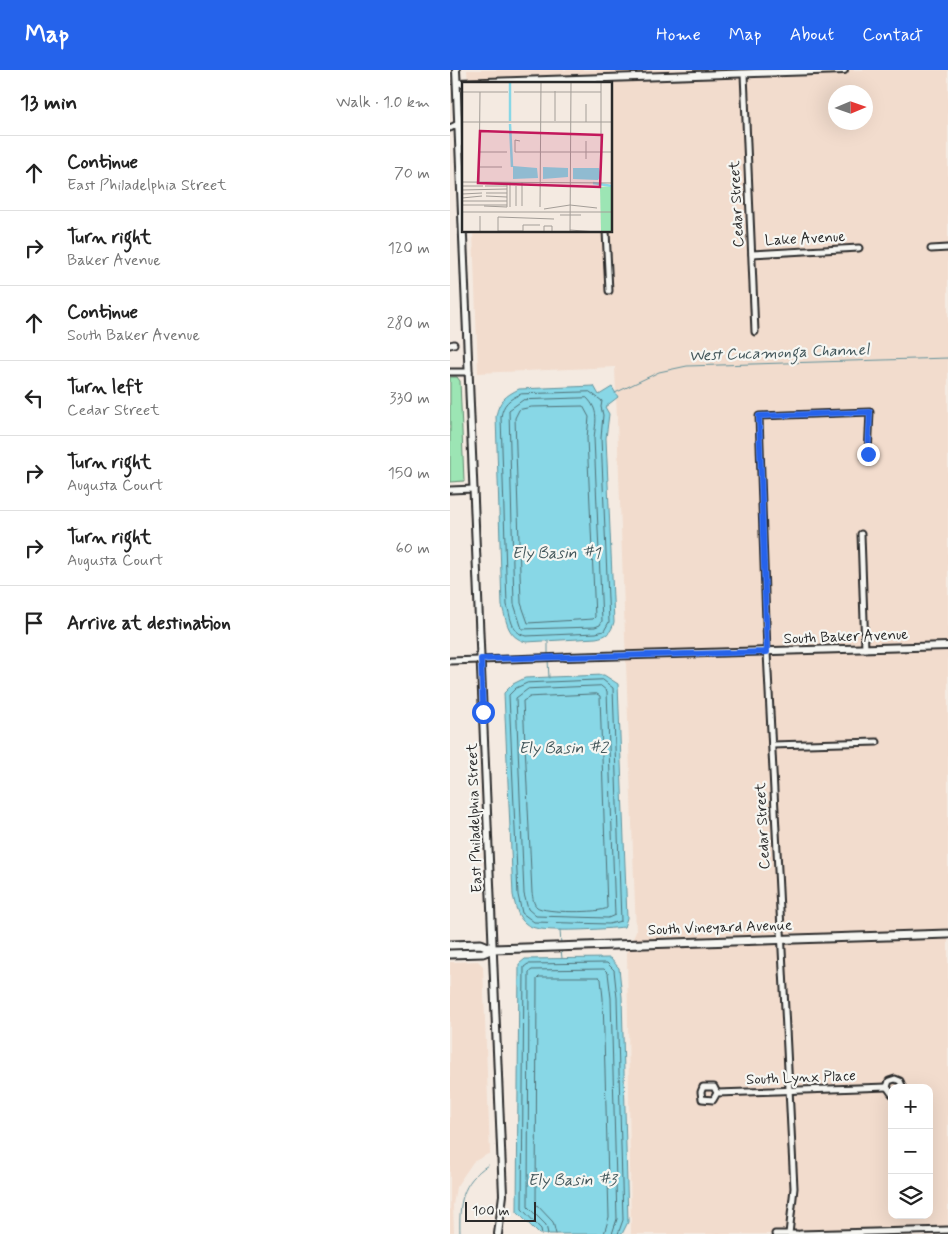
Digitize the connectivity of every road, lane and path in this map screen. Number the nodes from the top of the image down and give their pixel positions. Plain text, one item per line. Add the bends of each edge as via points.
1 (456, 70) edge
2 (844, 70) edge
3 (744, 74) junction
4 (600, 81) edge
5 (528, 82) edge
6 (457, 83) junction
7 (462, 83) edge
8 (450, 121) edge
9 (458, 124) junction
10 (450, 128) edge
11 (462, 214) edge
12 (463, 232) edge
13 (606, 232) edge
14 (859, 248) dead end
15 (948, 248) edge
16 (931, 249) dead end
17 (752, 254) junction
18 (609, 292) dead end
19 (755, 332) dead end
20 (450, 372) edge
21 (469, 372) junction
22 (865, 458) dead end
23 (474, 489) junction
24 (450, 490) edge
25 (861, 534) dead end
26 (948, 646) edge
27 (865, 649) junction
28 (767, 652) junction
29 (566, 657) joint
30 (481, 659) junction
31 (450, 661) edge
32 (877, 742) dead end
33 (772, 745) junction
34 (948, 934) edge
35 (781, 940) junction
36 (450, 945) edge
37 (493, 949) junction
38 (450, 954) edge
39 (888, 1084) edge
40 (888, 1084) edge
41 (901, 1084) edge
42 (887, 1087) joint
43 (789, 1091) junction
44 (717, 1093) dead end
45 (948, 1230) edge
46 (498, 1234) edge
47 (775, 1234) edge
48 (789, 1234) edge
49 (798, 1234) edge

1 - 6 street, East Philadelphia Street
2 - 3 street
3 - 4 street
3 - 17 street, Cedar Street
4 - 5 street
6 - 7 street
6 - 9 street, East Philadelphia Street
8 - 9 street
9 - 10 street
9 - 11 street, East Philadelphia Street
12 - 21 street, East Philadelphia Street
13 - 18 street
14 - 17 street, Lake Avenue
15 - 16 street
17 - 19 street, Cedar Street
20 - 21 street
21 - 23 street, East Philadelphia Street
22 - 28 street, Cedar Street via 868,454 870,412 759,416
23 - 24 street
23 - 30 street, East Philadelphia Street
25 - 27 street
26 - 27 street, South Baker Avenue
27 - 28 street, South Baker Avenue
28 - 29 street, South Baker Avenue
28 - 33 street, Cedar Street
29 - 30 street
30 - 31 street
30 - 37 street, East Philadelphia Street
32 - 33 street
33 - 35 street, Cedar Street
34 - 35 main road, South Vineyard Avenue
35 - 37 main road, South Vineyard Avenue
35 - 43 street, Cedar Street
36 - 37 main road, South Vineyard Avenue via 481,944
37 - 38 main road, South Vineyard Avenue via 483,953
37 - 46 street, East Philadelphia Street via 503,1195
39 - 41 street, South Lynx Place via 895,1079
40 - 42 street, South Lynx Place
42 - 43 street, South Lynx Place
43 - 44 street, South Lynx Place
43 - 48 street, Cedar Street via 794,1188
45 - 49 street
47 - 48 street
48 - 49 street

